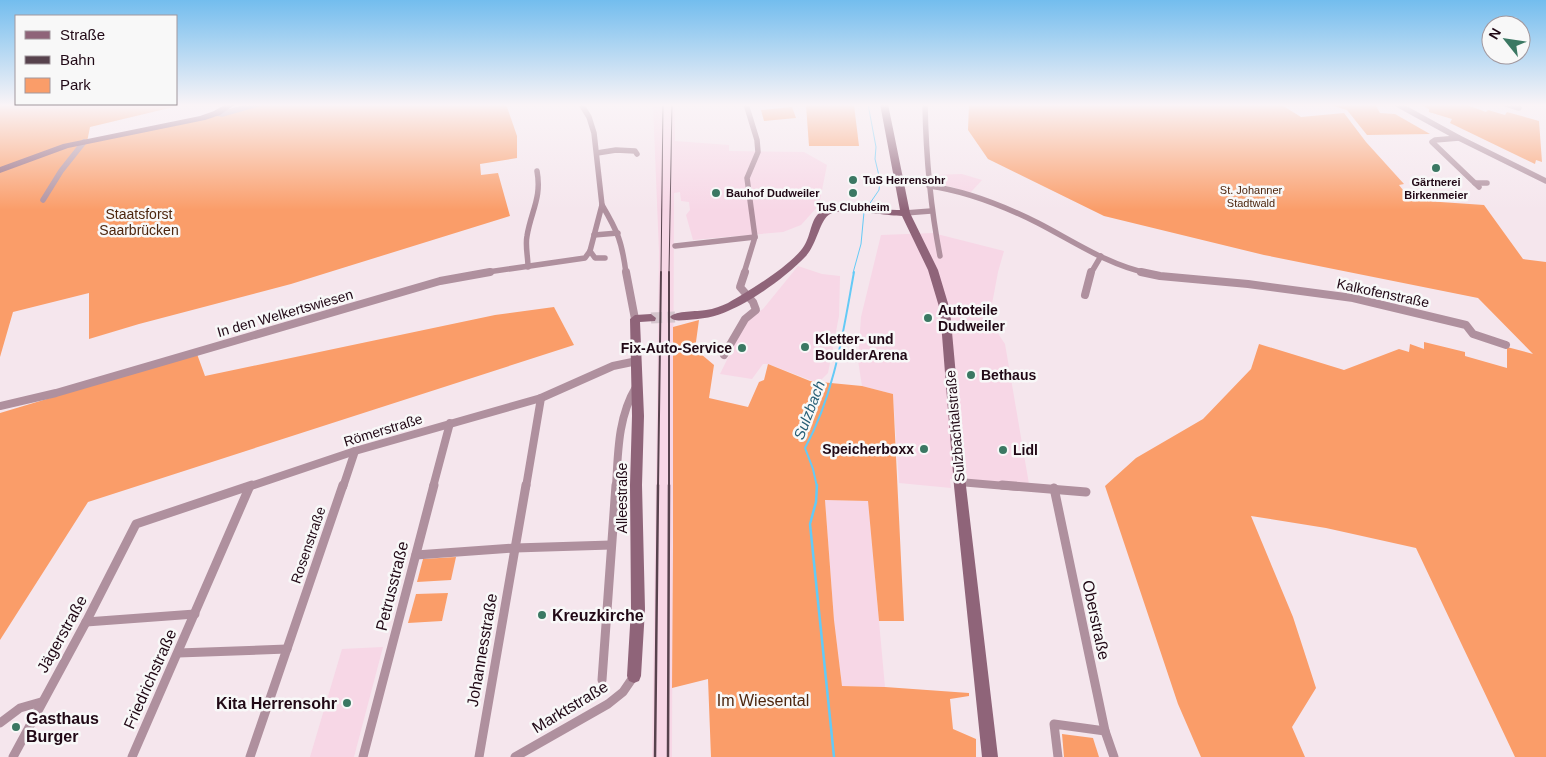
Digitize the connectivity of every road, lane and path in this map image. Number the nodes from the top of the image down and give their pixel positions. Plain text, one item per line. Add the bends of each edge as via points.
1 (97, 139) edge
2 (594, 139) edge
3 (756, 139) edge
4 (891, 139) edge
5 (925, 139) edge
6 (1443, 139) edge
7 (1462, 139) edge
8 (84, 142) junction
9 (597, 153) junction
10 (637, 154) dead end
11 (0, 170) edge
12 (537, 171) dead end
13 (1546, 181) edge
14 (1486, 183) dead end
15 (929, 186) junction
16 (43, 200) dead end
17 (602, 205) junction
18 (931, 211) junction
19 (905, 213) junction
20 (618, 233) junction
21 (594, 235) junction
22 (754, 237) junction
23 (676, 246) dead end
24 (590, 250) junction
25 (940, 256) dead end
26 (1101, 256) junction
27 (605, 258) dead end
28 (528, 267) junction
29 (747, 295) junction
30 (1084, 295) dead end
31 (675, 317) tunnel mouth
32 (651, 318) tunnel mouth
33 (636, 319) junction
34 (1506, 345) dead end
35 (724, 355) dead end
36 (637, 361) junction
37 (637, 385) junction
38 (541, 398) junction
39 (0, 406) edge
40 (450, 422) junction
41 (355, 451) junction
42 (959, 482) junction
43 (249, 488) junction
44 (1054, 488) junction
45 (1086, 492) dead end
46 (136, 524) joint
47 (611, 545) junction
48 (515, 548) junction
49 (416, 556) junction
50 (195, 614) junction
51 (86, 622) junction
52 (287, 648) junction
53 (178, 653) junction
54 (634, 676) joint
55 (602, 680) dead end
56 (41, 702) junction
57 (0, 723) edge
58 (1105, 731) junction
59 (13, 757) edge
60 (132, 757) edge
61 (250, 757) edge
62 (363, 757) edge
63 (479, 757) edge
64 (515, 757) edge
65 (990, 757) edge
66 (1058, 757) edge
67 (1114, 757) edge

1 - 8 street
2 - 9 street
3 - 22 street via 758,154 747,178
4 - 19 street, Sulzbachtalstraße
5 - 15 street
6 - 14 street via 1432,142 1477,185
7 - 13 street
8 - 11 street
8 - 16 street
9 - 10 street via 624,150
9 - 17 street
12 - 28 street via 541,185 526,242
15 - 18 street
15 - 26 street, Kalkofenstraße via 957,190 1003,208
17 - 20 street
17 - 21 street
18 - 19 street
18 - 25 street
19 - 29 street via 844,208 827,212 820,216 803,254
19 - 42 street, Sulzbachtalstraße via 933,270 944,304
20 - 21 street
20 - 33 street
21 - 24 street
22 - 23 street
22 - 29 street via 741,281 741,290
24 - 27 street via 595,258
24 - 28 street, In den Welkertswiesen via 588,256 581,259
26 - 30 street via 1089,276
26 - 34 street, Kalkofenstraße via 1148,274 1248,282 1344,296 1409,310 1466,325 1473,334
28 - 39 street, In den Welkertswiesen via 440,281
29 - 31 street via 718,311
29 - 35 street via 756,310 745,319
32 - 33 street
33 - 36 street, Alleestraße
36 - 37 street, Alleestraße
36 - 38 street, Römerstraße via 613,366
37 - 47 street via 623,416
37 - 54 street, Alleestraße via 638,609
38 - 40 street, Römerstraße
38 - 48 street, Johannesstraße
40 - 41 street, Römerstraße
40 - 49 street, Petrusstraße
41 - 43 street, Römerstraße
41 - 52 street, Rosenstraße
42 - 44 street
42 - 65 street, Sulzbachtalstraße
43 - 46 street, Römerstraße
43 - 50 street, Friedrichstraße
44 - 45 street
44 - 58 street, Oberstraße
46 - 51 street, Jägerstraße
47 - 48 street
47 - 55 street
48 - 49 street
48 - 63 street, Johannesstraße
49 - 62 street, Petrusstraße
50 - 51 street, Friedrichstraße
50 - 53 street, Friedrichstraße
51 - 56 street, Jägerstraße
52 - 53 street
52 - 61 street, Rosenstraße
53 - 60 street, Friedrichstraße
54 - 64 street, Marktstraße via 624,692 608,704
56 - 57 street via 20,708
56 - 59 street, Jägerstraße
58 - 66 street via 1054,724
58 - 67 street, Oberstraße

